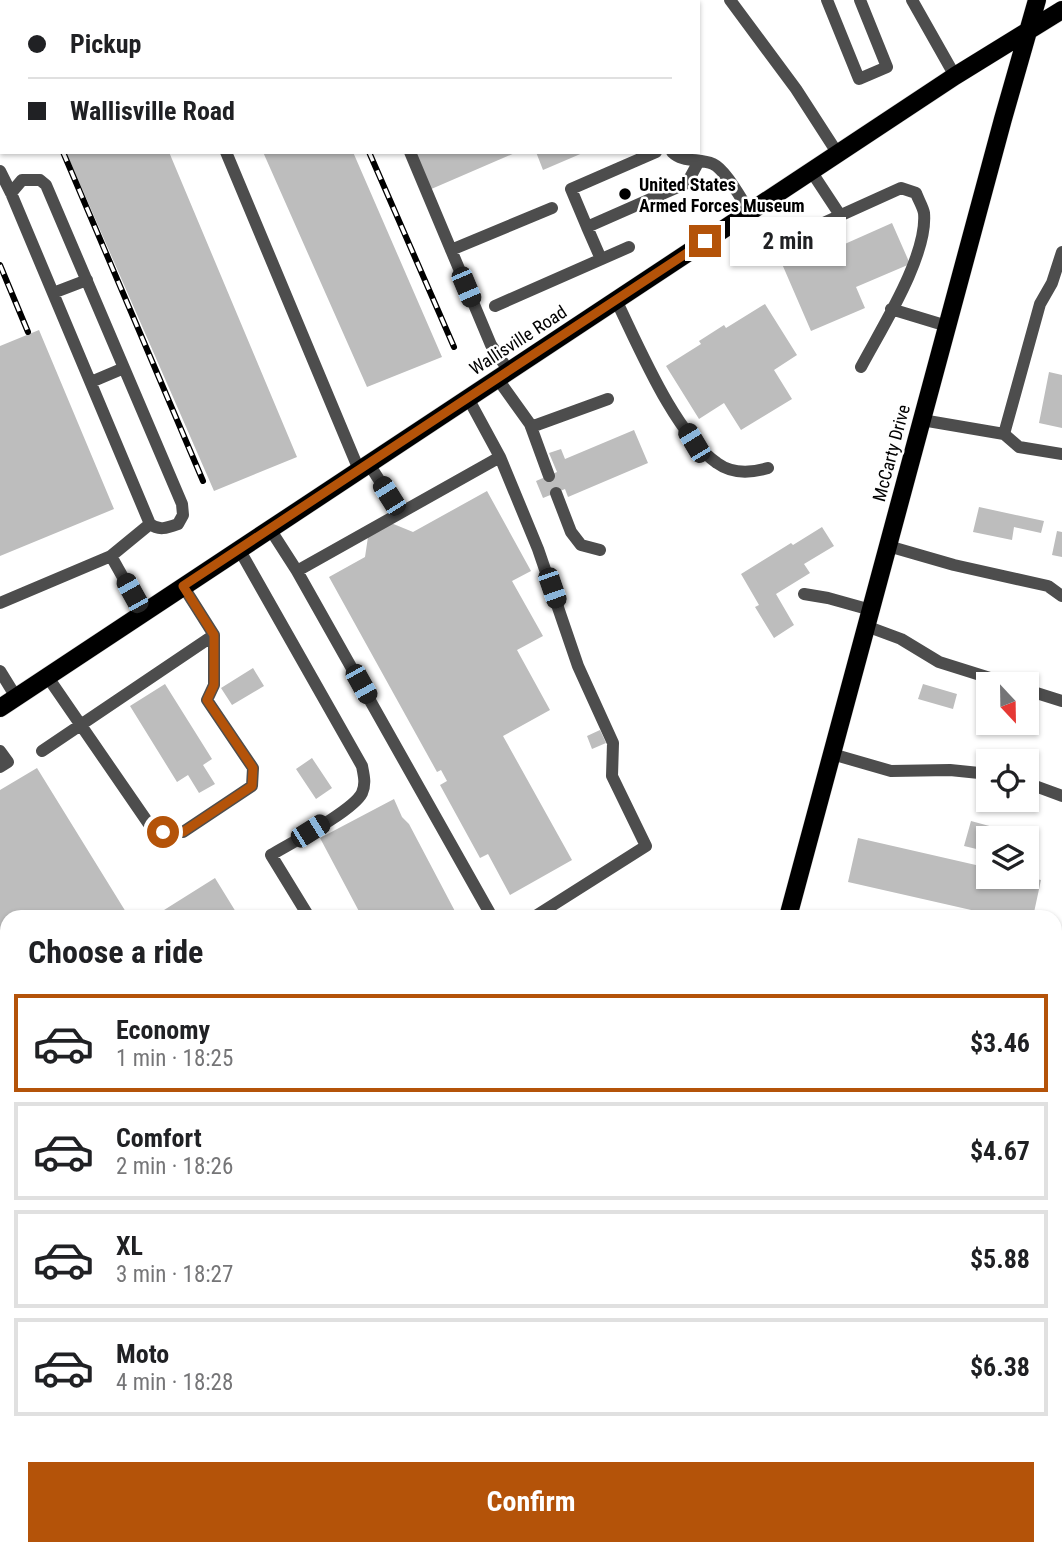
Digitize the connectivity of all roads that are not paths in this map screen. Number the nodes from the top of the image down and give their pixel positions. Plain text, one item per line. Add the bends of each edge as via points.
1 (730, 0) edge
2 (827, 0) edge
3 (860, 0) edge
4 (912, 0) edge
5 (1037, 0) edge
6 (1062, 10) edge
7 (1027, 34) junction
8 (955, 76) junction
9 (227, 154) edge
10 (411, 154) edge
11 (651, 154) edge
12 (674, 154) edge
13 (838, 154) junction
14 (699, 161) junction
15 (0, 171) edge
16 (811, 171) junction
17 (11, 193) junction
18 (552, 208) dead end
19 (750, 212) junction
20 (840, 215) junction
21 (587, 227) junction
22 (786, 240) dead end
23 (629, 247) dead end
24 (451, 250) junction
25 (1062, 252) edge
26 (601, 259) junction
27 (87, 280) junction
28 (53, 293) junction
29 (616, 300) junction
30 (495, 306) dead end
31 (891, 309) junction
32 (947, 326) junction
33 (861, 367) dead end
34 (124, 368) junction
35 (503, 375) junction
36 (90, 382) junction
37 (468, 398) junction
38 (608, 399) dead end
39 (922, 420) junction
40 (531, 427) junction
41 (1004, 434) junction
42 (1062, 454) edge
43 (499, 457) junction
44 (364, 467) junction
45 (768, 468) dead end
46 (549, 475) dead end
47 (556, 493) dead end
48 (400, 513) junction
49 (150, 524) junction
50 (270, 529) junction
51 (888, 546) junction
52 (239, 549) junction
53 (600, 550) dead end
54 (111, 556) junction
55 (297, 571) junction
56 (183, 586) junction
57 (804, 594) dead end
58 (1062, 596) edge
59 (0, 603) edge
60 (143, 613) junction
61 (869, 618) junction
62 (214, 635) junction
63 (0, 671) edge
64 (976, 674) edge
65 (47, 676) junction
66 (1040, 694) edge
67 (16, 697) junction
68 (1062, 701) edge
69 (0, 708) edge
70 (80, 725) junction
71 (0, 751) edge
72 (42, 751) dead end
73 (832, 754) junction
74 (0, 767) edge
75 (976, 773) edge
76 (1039, 787) edge
77 (1062, 796) edge
78 (305, 910) edge
79 (488, 910) edge
80 (545, 910) edge
81 (794, 910) edge

1 - 13 street
2 - 3 street via 859,79 887,67
4 - 8 street
5 - 7 main road, McCarty Drive
6 - 7 main road, Wallisville Road
7 - 8 main road, Wallisville Road
7 - 32 main road, McCarty Drive
8 - 13 main road, Wallisville Road
9 - 44 street
10 - 24 street
11 - 21 street via 571,189
12 - 14 street
13 - 16 main road, Wallisville Road
14 - 19 street via 721,170
14 - 21 street via 687,183
15 - 17 street
16 - 19 main road, Wallisville Road
16 - 20 street
17 - 27 street via 22,180 40,180 46,185
17 - 28 street
18 - 24 street
19 - 29 main road, Wallisville Road
20 - 22 street
20 - 31 street via 901,188 916,193 924,213 920,246
21 - 26 street
23 - 26 street
24 - 35 street
25 - 41 street via 1040,304
26 - 30 street
27 - 28 street
27 - 34 street
28 - 36 street
29 - 35 main road, Wallisville Road
29 - 45 street via 654,378 694,443 719,465 748,473
31 - 32 street
31 - 33 street
32 - 39 main road, McCarty Drive
34 - 36 street
34 - 49 street via 182,504 178,524 156,529
35 - 37 main road, Wallisville Road
35 - 40 street
36 - 49 street
37 - 43 street
37 - 44 main road, Wallisville Road
38 - 40 street
39 - 41 street
39 - 51 main road, McCarty Drive
40 - 46 street
41 - 42 street via 1019,447
43 - 48 street
43 - 80 street via 612,743 612,776 646,846
44 - 48 street
44 - 50 main road, Wallisville Road
47 - 53 street via 581,545
48 - 55 street
49 - 54 street
50 - 52 main road, Wallisville Road
50 - 55 street
51 - 58 street via 1048,586
51 - 61 main road, McCarty Drive
52 - 56 main road, Wallisville Road
52 - 78 street via 362,766 365,784 349,807 271,855
54 - 59 street
54 - 60 street
55 - 79 street
56 - 60 main road, Wallisville Road
56 - 62 street
57 - 61 street via 828,598
60 - 65 main road, Wallisville Road
61 - 64 street via 939,662
61 - 73 main road, McCarty Drive
62 - 70 street
62 - 70 street via 214,685 207,700 253,768 252,786 183,832 163,832 151,827
63 - 67 street
65 - 67 main road, Wallisville Road
65 - 70 street
66 - 68 street
67 - 69 main road, Wallisville Road
70 - 72 street
71 - 74 street via 8,762
73 - 75 street via 891,771
73 - 81 main road, McCarty Drive
76 - 77 street

